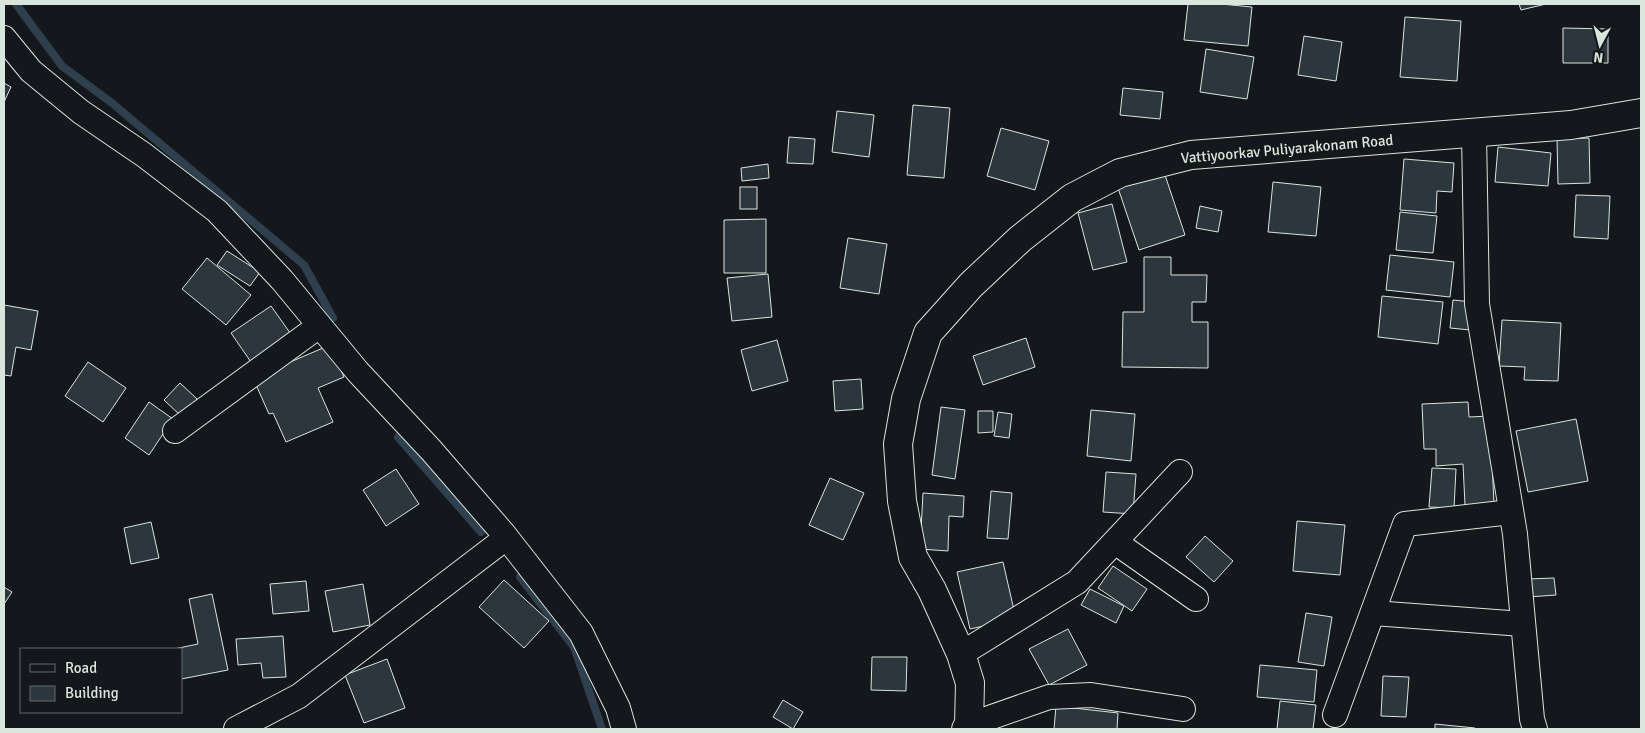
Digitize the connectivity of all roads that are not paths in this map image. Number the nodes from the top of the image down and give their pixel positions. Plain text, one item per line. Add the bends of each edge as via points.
1 (4, 38) edge
2 (1641, 113) edge
3 (1474, 133) junction
4 (319, 326) junction
5 (175, 431) dead end
6 (1180, 472) dead end
7 (1511, 512) junction
8 (506, 538) junction
9 (1115, 542) junction
10 (1196, 599) dead end
11 (1372, 613) junction
12 (1524, 624) junction
13 (961, 654) junction
14 (1183, 710) dead end
15 (1335, 715) dead end
16 (967, 727) edge
17 (236, 729) edge
18 (624, 729) edge
19 (1535, 729) edge

1 - 4 street via 31,71 81,112 217,211 282,280
2 - 3 main road, Vattiyoorkav Puliyarakonam Road via 1571,125
3 - 7 street via 1477,304
3 - 13 main road, Vattiyoorkav Puliyarakonam Road via 1191,155 1120,173 1072,198 1020,239 971,285 928,334 906,399 898,444 902,501 913,556
4 - 5 street
4 - 8 street
6 - 9 street
7 - 11 street via 1405,524
7 - 12 street
8 - 17 street via 299,696
8 - 18 street via 581,633 618,708
9 - 10 street
9 - 13 street via 1077,582
11 - 12 street
11 - 15 street
12 - 19 street
13 - 16 main road, Vattiyoorkav Puliyarakonam Road via 970,683
14 - 16 street via 1091,695 1049,697

